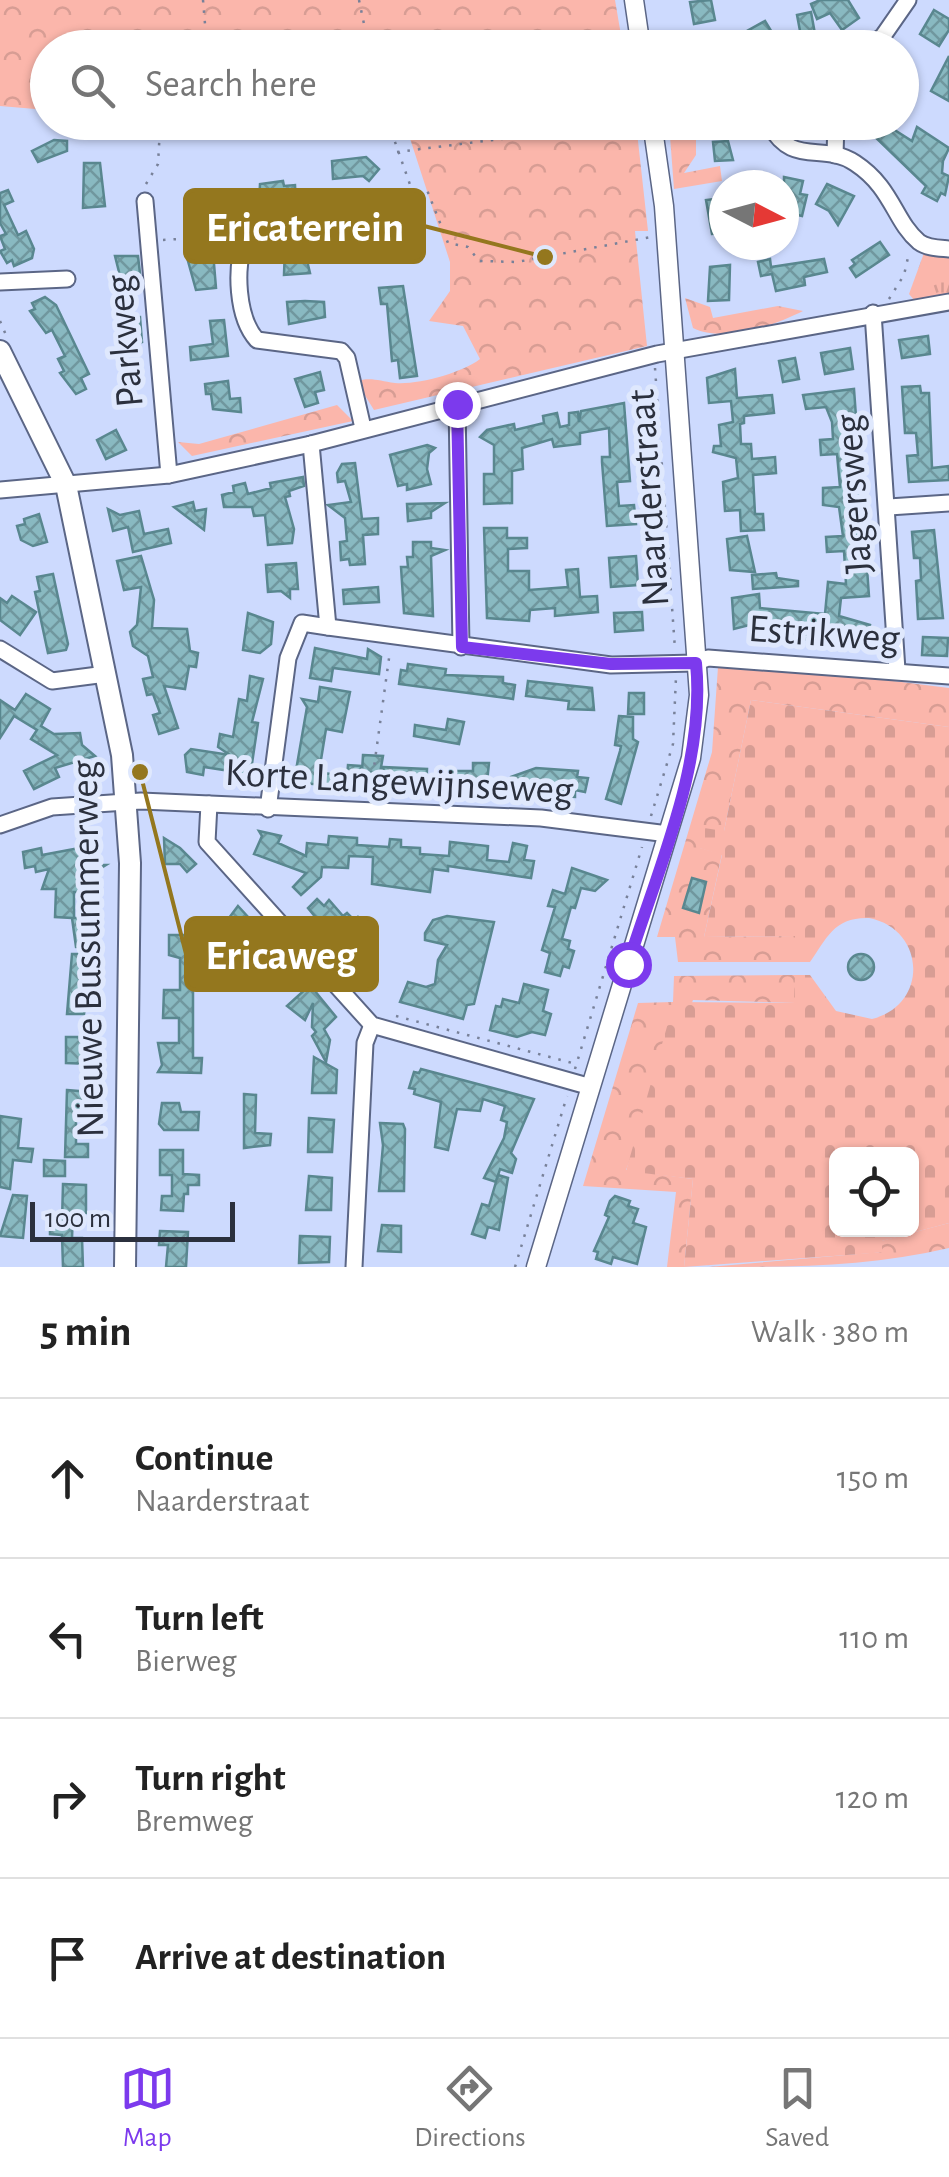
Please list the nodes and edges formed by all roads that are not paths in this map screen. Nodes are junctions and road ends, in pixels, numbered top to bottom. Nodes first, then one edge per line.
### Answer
1 (634, 0) edge
2 (908, 0) edge
3 (638, 30) edge
4 (886, 30) edge
5 (655, 140) edge
6 (779, 140) edge
7 (835, 140) edge
8 (835, 155) junction
9 (145, 200) road end
10 (344, 208) road end
11 (949, 249) edge
12 (67, 280) dead end
13 (0, 282) edge
14 (949, 302) edge
15 (873, 313) junction
16 (674, 350) junction
17 (0, 351) edge
18 (457, 404) junction
19 (364, 428) junction
20 (311, 444) junction
21 (169, 475) junction
22 (66, 484) junction
23 (0, 490) edge
24 (949, 504) edge
25 (889, 507) junction
26 (328, 627) junction
27 (462, 647) junction
28 (0, 650) edge
29 (696, 663) junction
30 (897, 670) junction
31 (106, 674) junction
32 (949, 676) edge
33 (126, 802) junction
34 (209, 804) junction
35 (268, 809) junction
36 (0, 825) edge
37 (668, 834) junction
38 (379, 1022) junction
39 (594, 1078) junction
40 (125, 1267) edge
41 (354, 1267) edge
42 (536, 1267) edge

1 - 3 street
2 - 4 street
5 - 16 street, Naarderstraat
6 - 8 street
7 - 8 street
8 - 11 street
9 - 21 street, Parkweg
10 - 19 street
12 - 13 street
14 - 15 street
15 - 16 street
15 - 25 street, Jagersweg
16 - 18 street
16 - 29 street, Naarderstraat
17 - 22 main road, Nieuwe Bussummerweg
18 - 19 street
18 - 27 street
19 - 20 street
20 - 21 street
20 - 26 street
21 - 22 street
22 - 23 street
22 - 31 main road, Nieuwe Bussummerweg
24 - 25 street
25 - 30 street, Jagersweg
26 - 27 street, Estrikweg
26 - 35 street
27 - 29 street, Estrikweg
28 - 31 street
29 - 30 street, Estrikweg
29 - 37 street, Naarderstraat
30 - 32 street, Estrikweg
31 - 33 main road, Nieuwe Bussummerweg
33 - 34 street, Korte Langewijnseweg
33 - 36 street, Korte Langewijnseweg
33 - 40 main road, Nieuwe Bussummerweg
34 - 35 street, Korte Langewijnseweg
34 - 38 street
35 - 37 street, Korte Langewijnseweg
37 - 39 street, Naarderstraat
38 - 39 street
38 - 41 street
39 - 42 street, Naarderstraat

